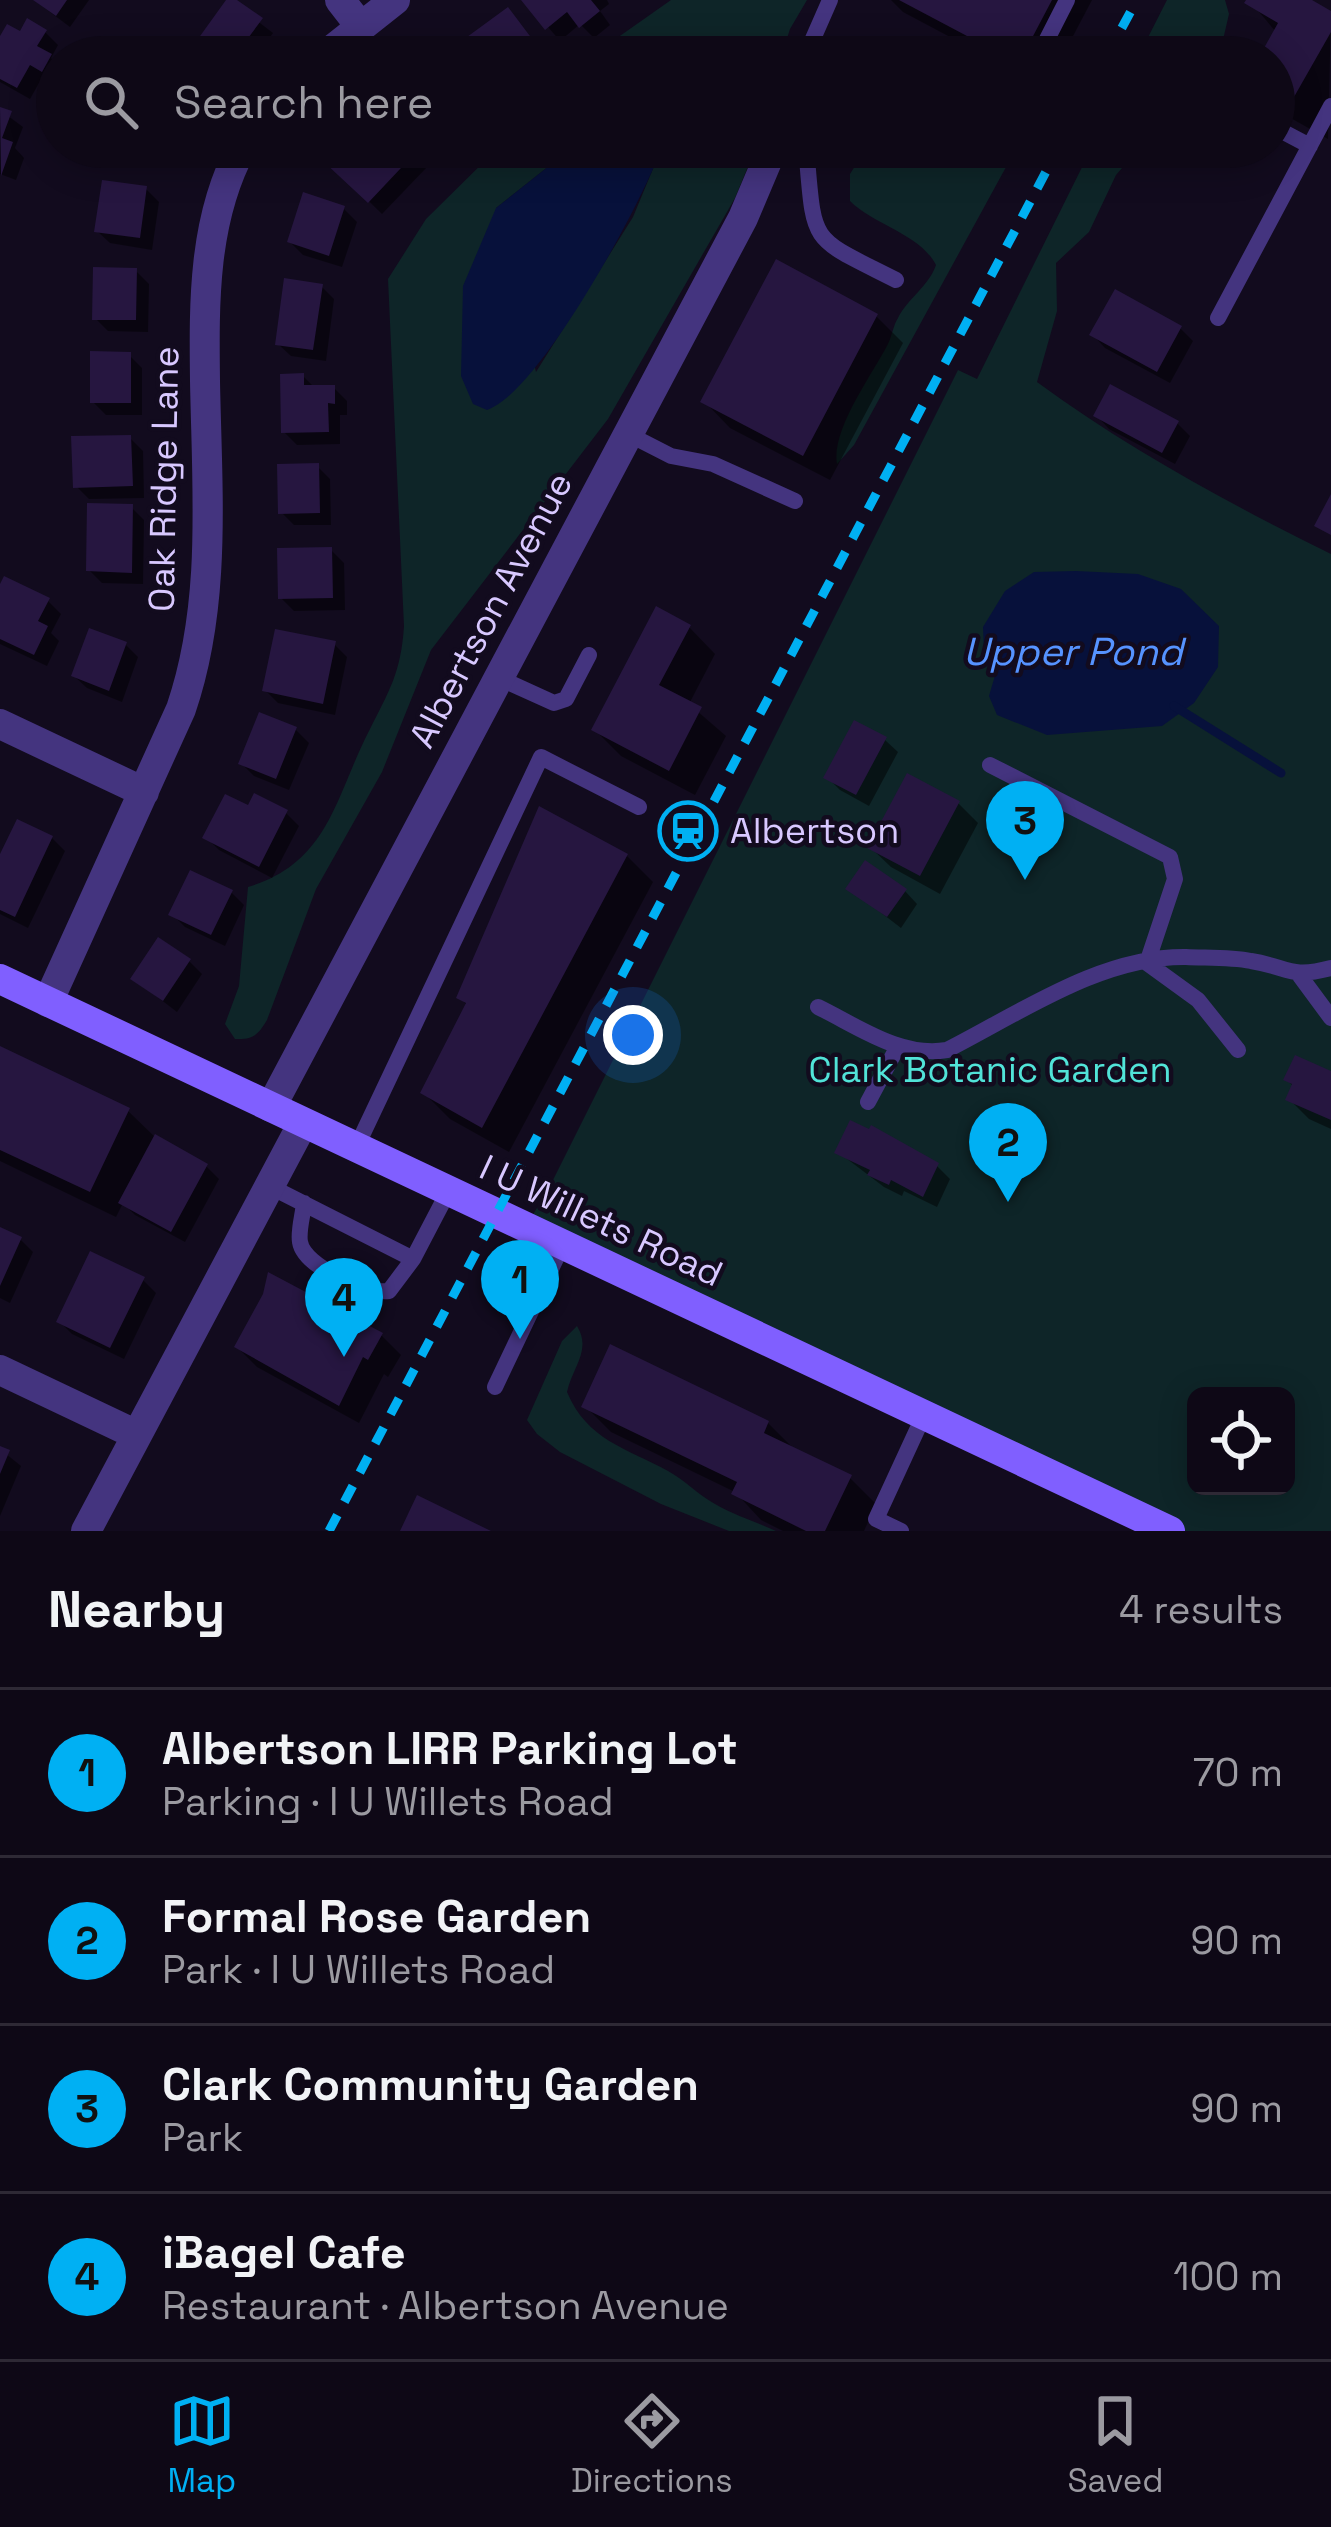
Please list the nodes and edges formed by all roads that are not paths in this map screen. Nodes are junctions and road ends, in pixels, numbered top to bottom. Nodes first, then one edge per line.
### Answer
1 (340, 0) edge
2 (394, 0) edge
3 (830, 0) edge
4 (1067, 0) edge
5 (361, 27) junction
6 (350, 36) edge
7 (813, 36) edge
8 (1049, 36) edge
9 (1331, 106) edge
10 (1295, 138) edge
11 (1310, 146) junction
12 (233, 168) edge
13 (764, 168) edge
14 (808, 168) edge
15 (896, 280) dead end
16 (1218, 318) dead end
17 (628, 434) junction
18 (795, 501) dead end
19 (589, 655) dead end
20 (499, 678) junction
21 (0, 724) edge
22 (990, 765) dead end
23 (144, 792) junction
24 (639, 807) dead end
25 (1147, 963) junction
26 (1331, 968) edge
27 (1300, 976) junction
28 (0, 980) edge
29 (48, 1002) junction
30 (818, 1006) dead end
31 (1331, 1018) edge
32 (898, 1046) junction
33 (1238, 1050) dead end
34 (868, 1102) dead end
35 (271, 1108) junction
36 (303, 1123) junction
37 (356, 1148) junction
38 (269, 1186) junction
39 (448, 1192) junction
40 (304, 1203) junction
41 (562, 1246) junction
42 (413, 1259) junction
43 (0, 1370) edge
44 (495, 1387) dead end
45 (923, 1417) junction
46 (137, 1435) junction
47 (1157, 1528) edge
48 (86, 1531) edge
49 (901, 1531) edge

1 - 5 street
2 - 5 street
3 - 7 lane
4 - 8 lane
5 - 6 street
9 - 11 lane
10 - 11 lane
11 - 16 lane
12 - 23 street, Oak Ridge Lane
13 - 17 street, Albertson Avenue
14 - 15 lane
17 - 18 lane
17 - 20 street, Albertson Avenue
19 - 20 lane
20 - 35 street, Albertson Avenue
21 - 23 street
22 - 25 lane
23 - 29 street, Oak Ridge Lane
24 - 37 lane
25 - 27 lane
25 - 32 lane
25 - 33 lane
26 - 27 lane
27 - 31 lane
28 - 29 main road, I U Willets Road
29 - 35 main road, I U Willets Road
30 - 32 lane
32 - 34 lane
35 - 36 main road, I U Willets Road
36 - 37 main road, I U Willets Road
36 - 38 street
37 - 39 main road, I U Willets Road
38 - 40 lane
38 - 46 street
39 - 41 main road, I U Willets Road
39 - 42 lane
40 - 42 lane
40 - 42 lane
41 - 44 lane
41 - 45 main road, I U Willets Road
43 - 46 street
45 - 47 main road, I U Willets Road
45 - 49 lane
46 - 48 street

